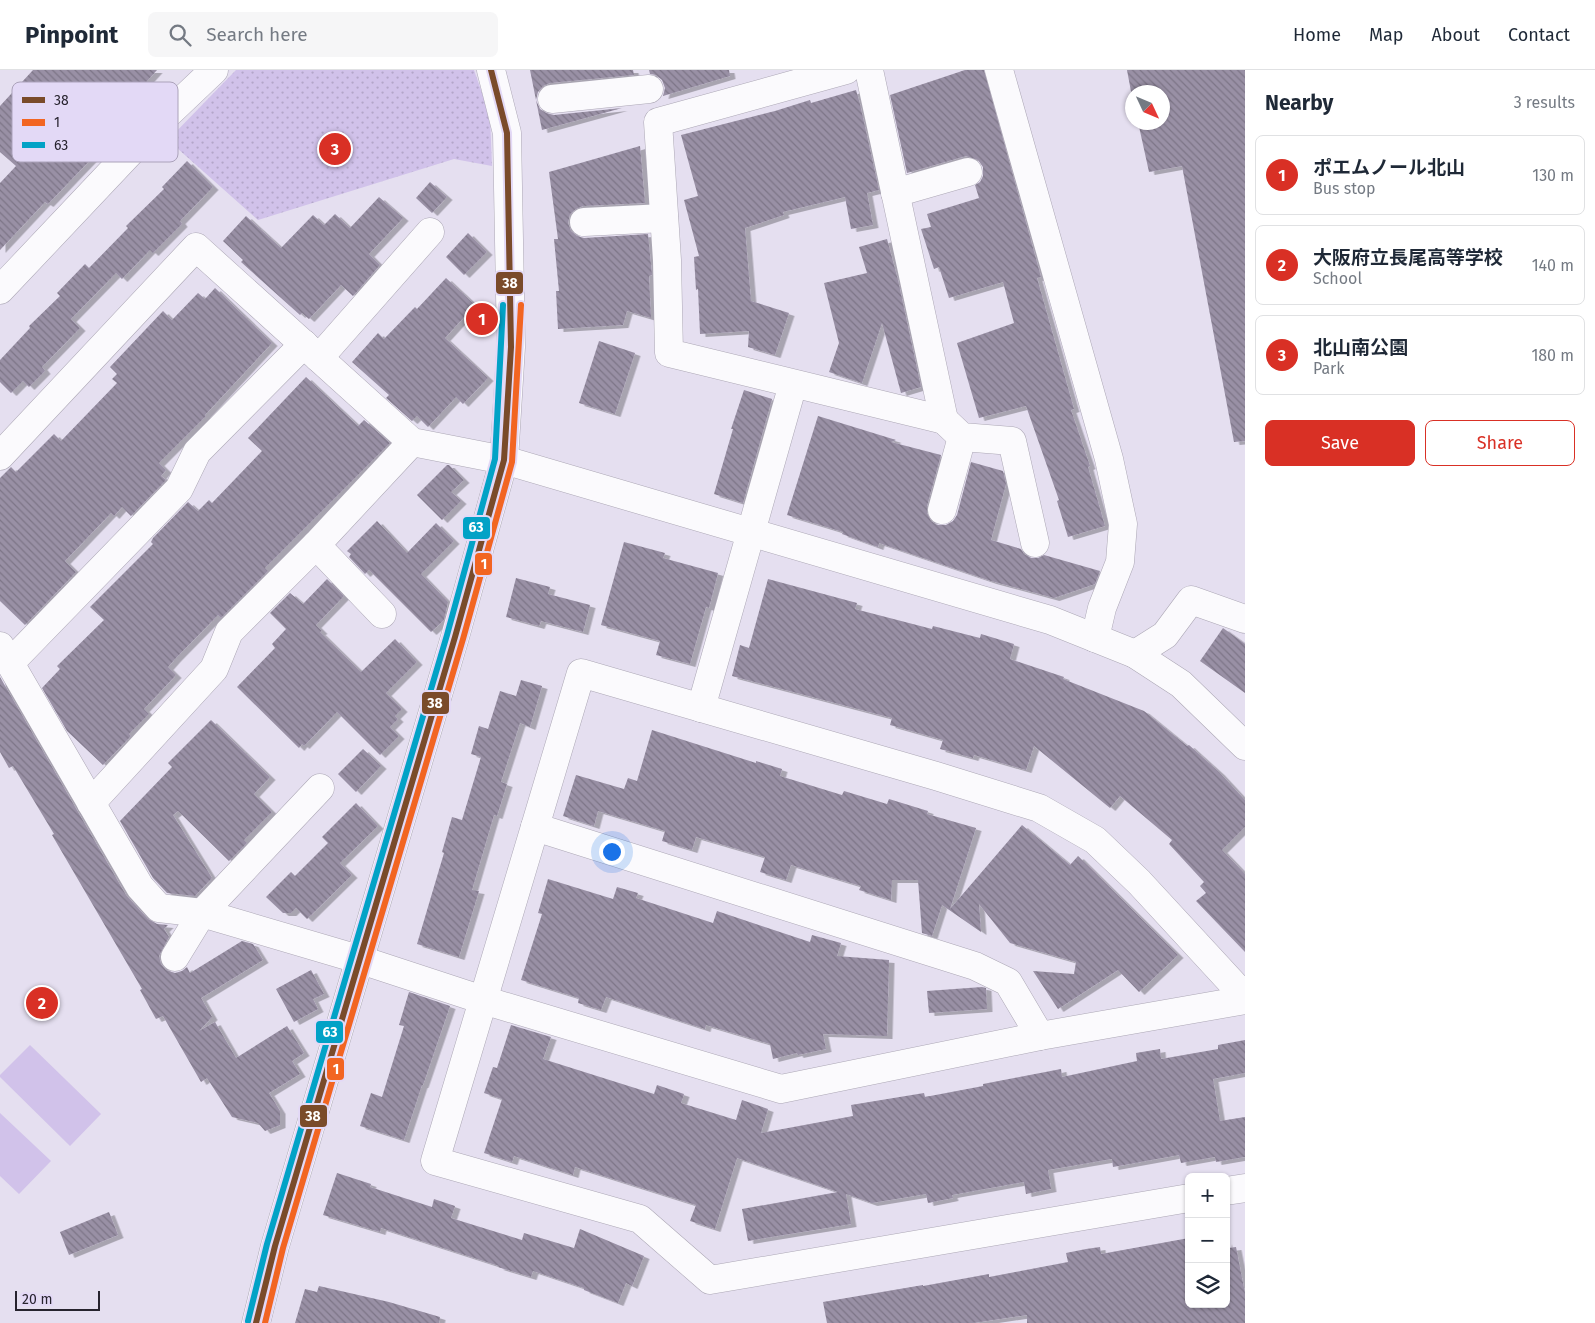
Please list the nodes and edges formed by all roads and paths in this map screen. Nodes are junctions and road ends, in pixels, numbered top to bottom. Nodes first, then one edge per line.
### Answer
1 (214, 70) edge
2 (491, 70) edge
3 (846, 70) edge
4 (869, 70) edge
5 (998, 70) edge
6 (779, 79) edge
7 (647, 80) edge
8 (552, 99) dead end
9 (178, 104) edge
10 (658, 122) junction
11 (121, 162) edge
12 (968, 172) dead end
13 (895, 193) junction
14 (664, 218) junction
15 (584, 222) dead end
16 (430, 232) dead end
17 (0, 290) edge
18 (311, 351) junction
19 (793, 384) junction
20 (953, 429) junction
21 (412, 442) junction
22 (0, 456) edge
23 (504, 460) junction
24 (942, 510) dead end
25 (752, 533) junction
26 (1035, 543) dead end
27 (316, 545) junction
28 (382, 614) dead end
29 (1245, 619) edge
30 (1095, 638) junction
31 (1135, 654) junction
32 (5, 655) edge
33 (701, 708) junction
34 (1245, 746) edge
35 (320, 788) dead end
36 (91, 803) junction
37 (535, 827) junction
38 (202, 913) junction
39 (175, 958) dead end
40 (358, 959) junction
41 (1245, 999) edge
42 (483, 1000) junction
43 (1040, 1036) junction
44 (1245, 1188) edge
45 (1230, 1190) edge
46 (1185, 1199) edge
47 (256, 1323) edge

1 - 9 street
2 - 23 street
3 - 6 street
4 - 13 street
5 - 30 street
6 - 10 street
7 - 8 street
7 - 10 street
10 - 14 street
11 - 17 street
12 - 13 street
13 - 20 street
14 - 15 street
14 - 19 street
16 - 18 street
18 - 21 street
18 - 22 street
18 - 32 street
19 - 20 street
19 - 25 street
20 - 24 street
20 - 26 street
21 - 23 street
21 - 27 street
23 - 25 street
23 - 40 street
25 - 30 street
25 - 33 street
27 - 28 street
27 - 36 street
29 - 31 street
30 - 31 street
31 - 34 street
32 - 36 street
33 - 37 street
33 - 41 street
35 - 38 street
36 - 38 street
37 - 42 street
37 - 43 street
38 - 39 street
38 - 40 street
40 - 42 street
40 - 47 street
41 - 43 street
42 - 43 street
42 - 46 street
44 - 45 street

